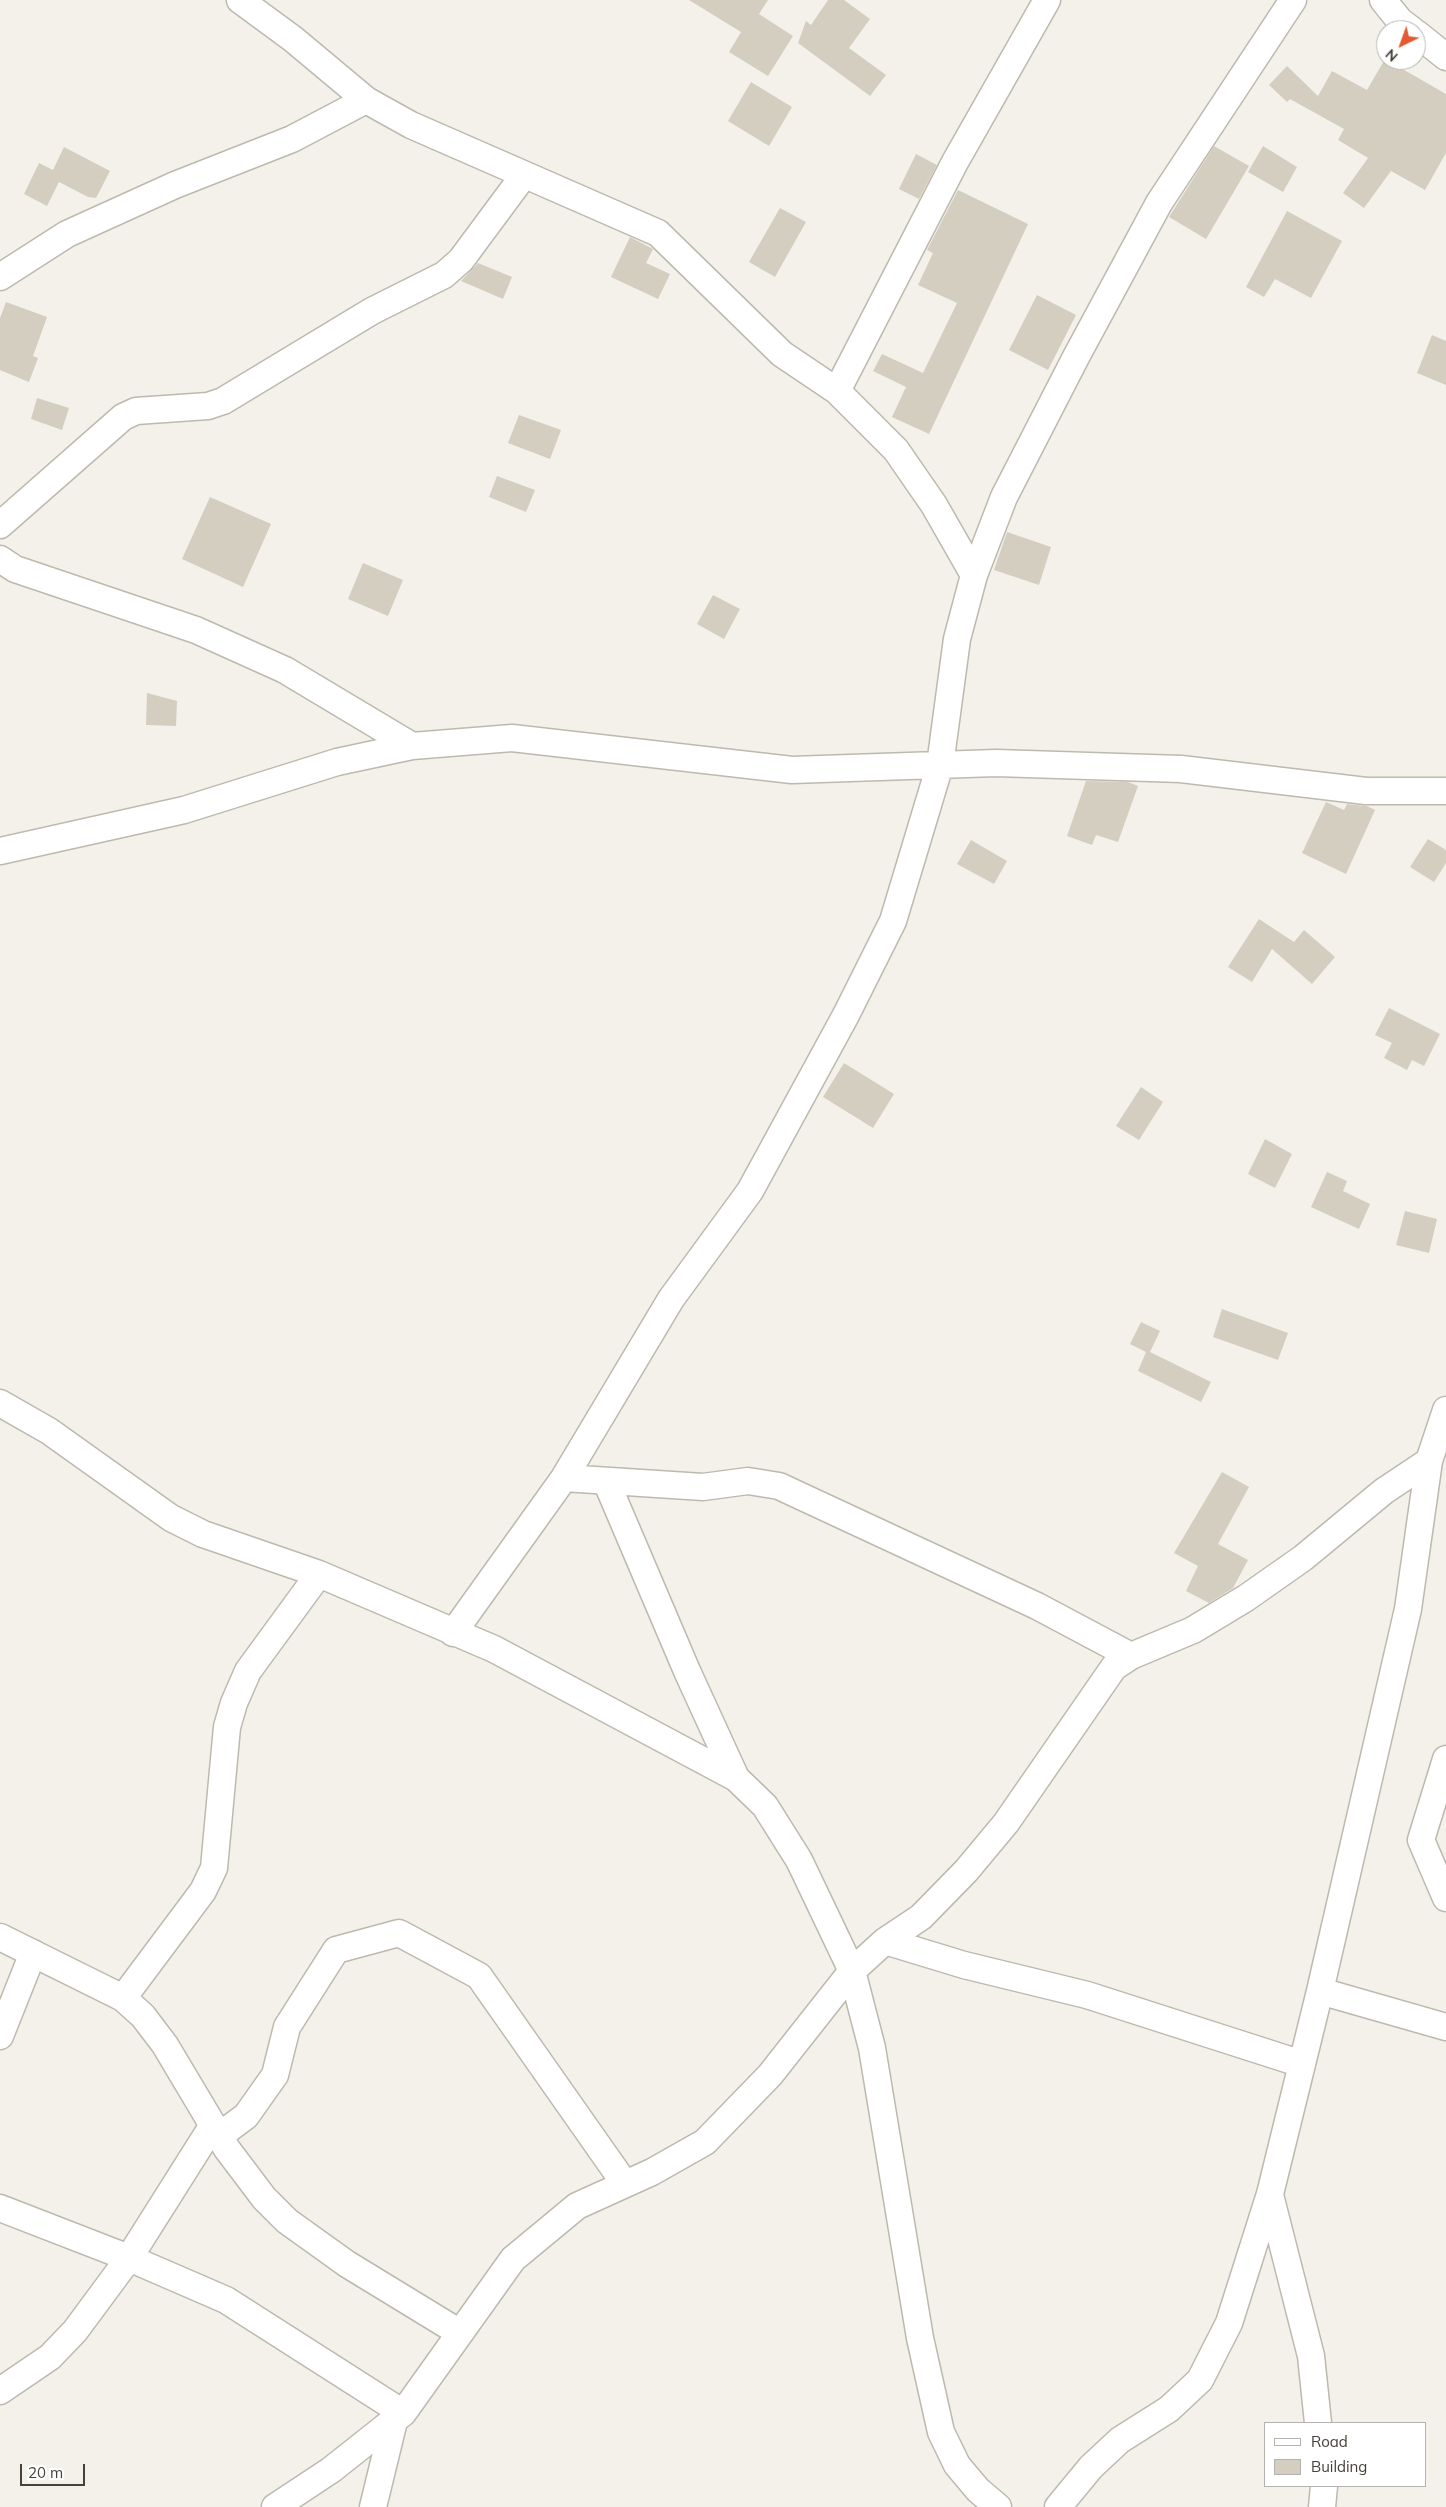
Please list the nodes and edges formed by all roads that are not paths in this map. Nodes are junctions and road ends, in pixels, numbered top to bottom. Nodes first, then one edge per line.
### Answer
1 (240, 0) edge
2 (1047, 0) edge
3 (1293, 0) edge
4 (1383, 0) edge
5 (1399, 20) edge
6 (1426, 41) edge
7 (1446, 57) edge
8 (366, 100) junction
9 (524, 175) junction
10 (0, 277) edge
11 (837, 391) junction
12 (0, 525) edge
13 (0, 559) edge
14 (974, 575) junction
15 (412, 746) junction
16 (940, 765) junction
17 (1446, 791) edge
18 (0, 851) edge
19 (0, 1403) edge
20 (1446, 1410) edge
21 (1429, 1461) junction
22 (564, 1478) junction
23 (606, 1481) junction
24 (319, 1574) junction
25 (453, 1633) junction
26 (1131, 1656) junction
27 (1446, 1760) edge
28 (736, 1778) junction
29 (1446, 1898) edge
30 (0, 1937) edge
31 (885, 1941) junction
32 (34, 1953) junction
33 (852, 1971) junction
34 (1320, 1991) junction
35 (123, 1998) junction
36 (1446, 2027) edge
37 (0, 2036) edge
38 (1302, 2064) junction
39 (216, 2131) junction
40 (625, 2184) junction
41 (1270, 2194) junction
42 (0, 2208) edge
43 (129, 2258) junction
44 (460, 2333) junction
45 (0, 2391) edge
46 (398, 2417) junction
47 (1318, 2422) edge
48 (1324, 2487) edge
49 (275, 2507) edge
50 (373, 2507) edge
51 (998, 2507) edge
52 (1058, 2507) edge
53 (1322, 2507) edge

1 - 8 street
2 - 11 street
3 - 14 street
4 - 5 street
6 - 7 street
8 - 9 street
8 - 10 street
9 - 11 street
9 - 12 street
11 - 14 street
13 - 15 street
14 - 16 street
15 - 16 street
15 - 18 street
16 - 17 street
16 - 22 street
19 - 24 street
20 - 21 street
21 - 26 street
21 - 34 street
22 - 23 street
22 - 25 street
23 - 26 street
23 - 28 street
24 - 25 street
24 - 35 street
25 - 28 street
26 - 31 street
27 - 29 street
28 - 33 street
30 - 32 street
31 - 33 street
31 - 38 street
32 - 35 street
32 - 37 street
33 - 40 street
33 - 51 street
34 - 36 street
34 - 38 street
35 - 39 street
38 - 41 street
39 - 40 street
39 - 43 street
39 - 44 street
40 - 44 street
41 - 47 street
41 - 52 street
42 - 43 street
43 - 45 street
43 - 46 street
44 - 46 street
46 - 49 street
46 - 50 street
48 - 53 street

